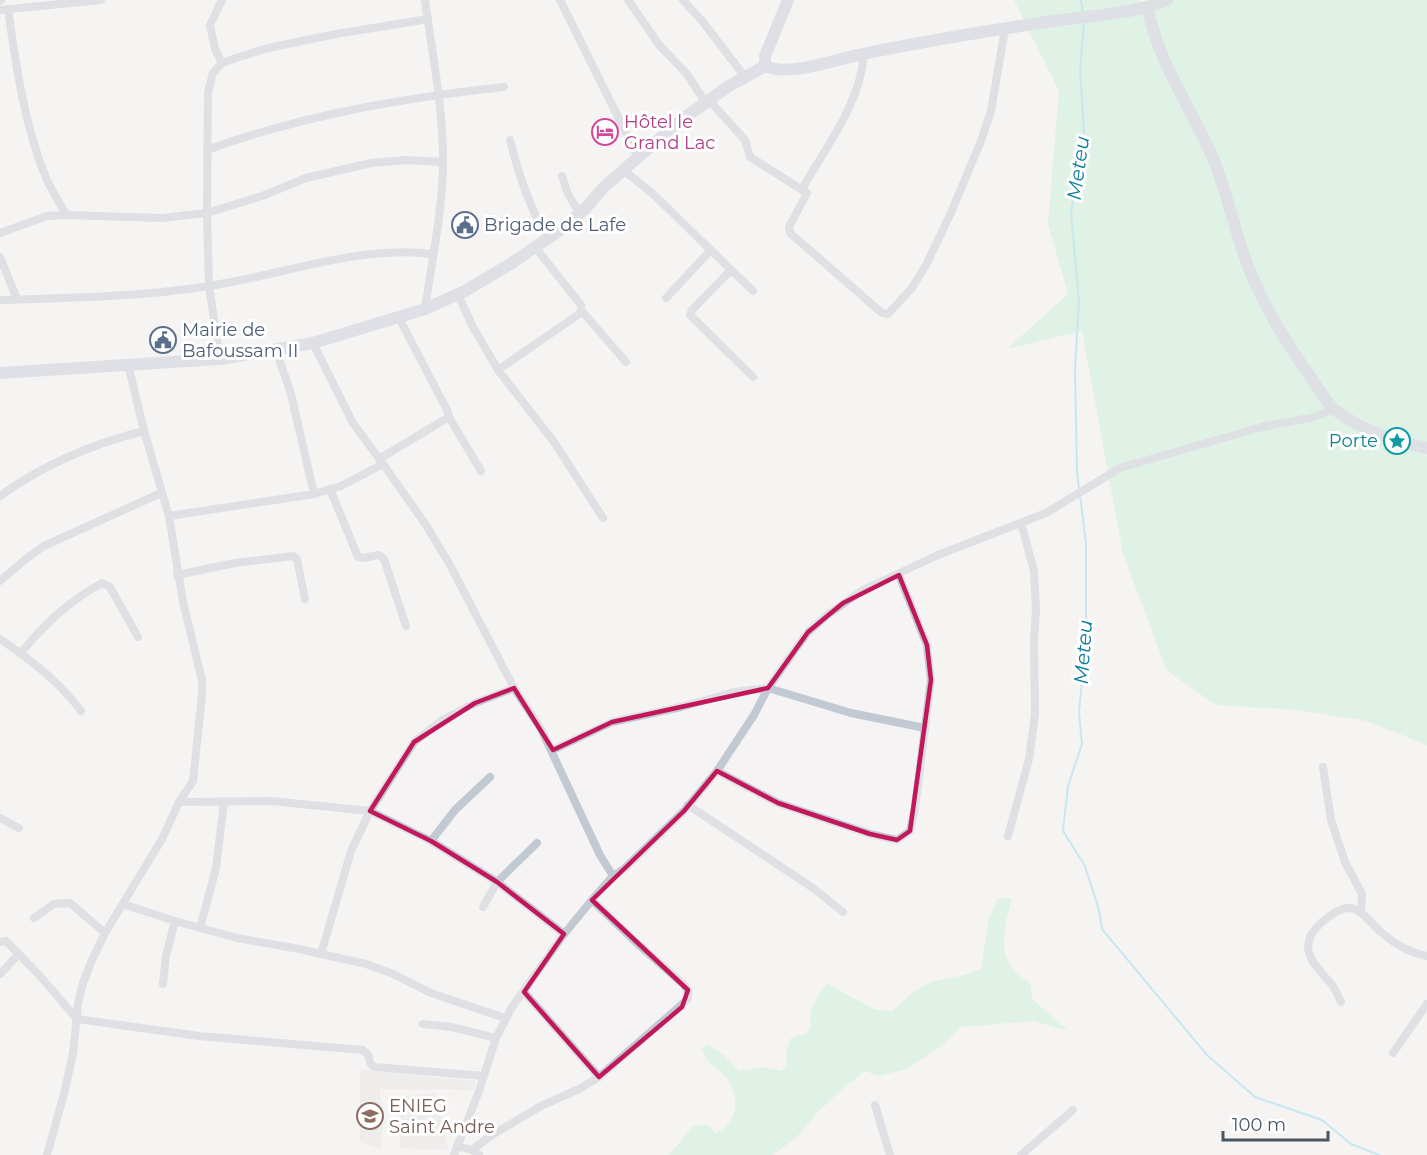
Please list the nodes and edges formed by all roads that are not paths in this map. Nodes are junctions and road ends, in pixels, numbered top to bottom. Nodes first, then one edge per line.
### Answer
1 (101, 0) edge
2 (222, 0) edge
3 (425, 0) edge
4 (560, 0) edge
5 (628, 0) edge
6 (683, 0) edge
7 (788, 0) edge
8 (1167, 0) edge
9 (1147, 8) junction
10 (4, 9) edge
11 (428, 19) junction
12 (1005, 29) junction
13 (864, 54) junction
14 (222, 63) junction
15 (765, 66) junction
16 (745, 77) junction
17 (504, 87) dead end
18 (438, 94) junction
19 (707, 101) junction
20 (510, 140) dead end
21 (207, 150) junction
22 (638, 157) junction
23 (443, 162) junction
24 (623, 170) junction
25 (562, 176) dead end
26 (802, 189) junction
27 (207, 213) junction
28 (580, 214) junction
29 (66, 215) junction
30 (0, 233) edge
31 (548, 238) junction
32 (535, 247) junction
33 (710, 251) junction
34 (433, 254) junction
35 (0, 257) edge
36 (731, 270) junction
37 (209, 286) junction
38 (753, 291) dead end
39 (458, 295) junction
40 (666, 298) dead end
41 (17, 299) junction
42 (0, 300) edge
43 (425, 309) junction
44 (581, 310) junction
45 (399, 318) junction
46 (313, 343) junction
47 (276, 350) junction
48 (220, 359) junction
49 (626, 362) dead end
50 (128, 364) junction
51 (498, 370) junction
52 (0, 373) edge
53 (753, 377) dead end
54 (1333, 409) junction
55 (449, 417) junction
56 (144, 431) junction
57 (1427, 448) edge
58 (381, 462) junction
59 (481, 471) dead end
60 (330, 489) junction
61 (161, 493) junction
62 (314, 494) junction
63 (0, 496) edge
64 (169, 516) junction
65 (603, 518) dead end
66 (1021, 523) junction
67 (177, 575) junction
68 (899, 575) junction
69 (0, 581) edge
70 (305, 599) dead end
71 (406, 626) dead end
72 (138, 637) dead end
73 (0, 639) edge
74 (21, 653) junction
75 (514, 688) junction
76 (768, 688) junction
77 (81, 711) dead end
78 (925, 728) junction
79 (553, 750) junction
80 (1323, 767) dead end
81 (717, 771) junction
82 (490, 777) dead end
83 (179, 802) junction
84 (224, 802) junction
85 (688, 806) junction
86 (370, 811) junction
87 (0, 818) edge
88 (19, 828) dead end
89 (1008, 836) dead end
90 (431, 841) junction
91 (537, 843) dead end
92 (613, 876) junction
93 (497, 882) junction
94 (592, 900) junction
95 (123, 904) junction
96 (483, 907) dead end
97 (843, 912) dead end
98 (1361, 912) junction
99 (34, 918) dead end
100 (175, 921) junction
101 (200, 928) junction
102 (105, 933) junction
103 (564, 934) junction
104 (0, 942) edge
105 (19, 954) junction
106 (321, 954) junction
107 (1427, 956) edge
108 (0, 974) edge
109 (162, 984) dead end
110 (524, 992) junction
111 (1341, 1002) dead end
112 (1427, 1004) edge
113 (505, 1017) junction
114 (77, 1019) junction
115 (423, 1024) dead end
116 (496, 1038) junction
117 (1393, 1053) dead end
118 (484, 1076) junction
119 (599, 1077) junction
120 (875, 1105) dead end
121 (1073, 1110) dead end
122 (457, 1146) junction
123 (475, 1152) edge
124 (47, 1155) edge
125 (454, 1155) edge
126 (890, 1155) edge
127 (1021, 1155) edge

1 - 10 street
2 - 14 street
3 - 11 street
4 - 22 street
5 - 19 street
6 - 16 street
7 - 15 street
8 - 9 street
9 - 12 street
9 - 54 street
10 - 29 street
11 - 14 street
11 - 18 street
12 - 13 street
12 - 26 street
13 - 15 street
13 - 26 street
14 - 21 street
15 - 16 street
16 - 19 street
17 - 18 street
18 - 21 street
18 - 23 street
19 - 22 street
19 - 26 street
20 - 31 street
21 - 27 street
22 - 24 street
23 - 27 street
23 - 34 street
24 - 28 street
24 - 33 street
25 - 28 street
27 - 29 street
27 - 37 street
28 - 31 street
29 - 30 street
31 - 32 street
32 - 39 street
32 - 44 street
33 - 36 street
33 - 40 street
34 - 37 street
34 - 43 street
35 - 41 street
36 - 38 street
36 - 53 street
37 - 41 street
37 - 48 street
39 - 43 street
39 - 51 street
41 - 42 street
43 - 45 street
44 - 49 street
44 - 51 street
45 - 46 street
45 - 55 street
46 - 47 street
46 - 58 street
47 - 48 street
47 - 62 street
48 - 50 street
50 - 52 street
50 - 56 street
51 - 65 street
54 - 57 street
54 - 66 street
55 - 58 street
55 - 59 street
56 - 61 street
56 - 63 street
58 - 60 street
58 - 75 street
60 - 62 street
60 - 71 street
61 - 64 street
61 - 69 street
62 - 64 street
64 - 67 street
66 - 68 street
66 - 89 street
67 - 70 street
67 - 83 street
68 - 76 street
68 - 78 street
72 - 74 street
73 - 74 street
74 - 77 street
75 - 79 street
75 - 86 street
76 - 78 street
76 - 79 street
76 - 81 street
78 - 81 street
79 - 92 street
80 - 98 street
81 - 85 street
82 - 90 street
83 - 84 street
83 - 95 street
84 - 86 street
84 - 101 street
85 - 92 street
85 - 97 street
86 - 90 street
86 - 106 street
87 - 88 street
90 - 93 street
91 - 93 street
92 - 94 street
93 - 96 street
93 - 103 street
94 - 103 street
94 - 119 street
95 - 100 street
95 - 102 street
98 - 107 street
98 - 111 street
99 - 102 street
100 - 101 street
100 - 109 street
101 - 106 street
102 - 114 street
103 - 110 street
104 - 105 street
105 - 108 street
105 - 114 street
106 - 113 street
110 - 113 street
110 - 119 street
112 - 117 street
113 - 116 street
114 - 118 street
114 - 124 street
115 - 116 street
116 - 118 street
118 - 122 street
119 - 123 street
120 - 126 street
121 - 127 street
122 - 123 street
122 - 125 street

